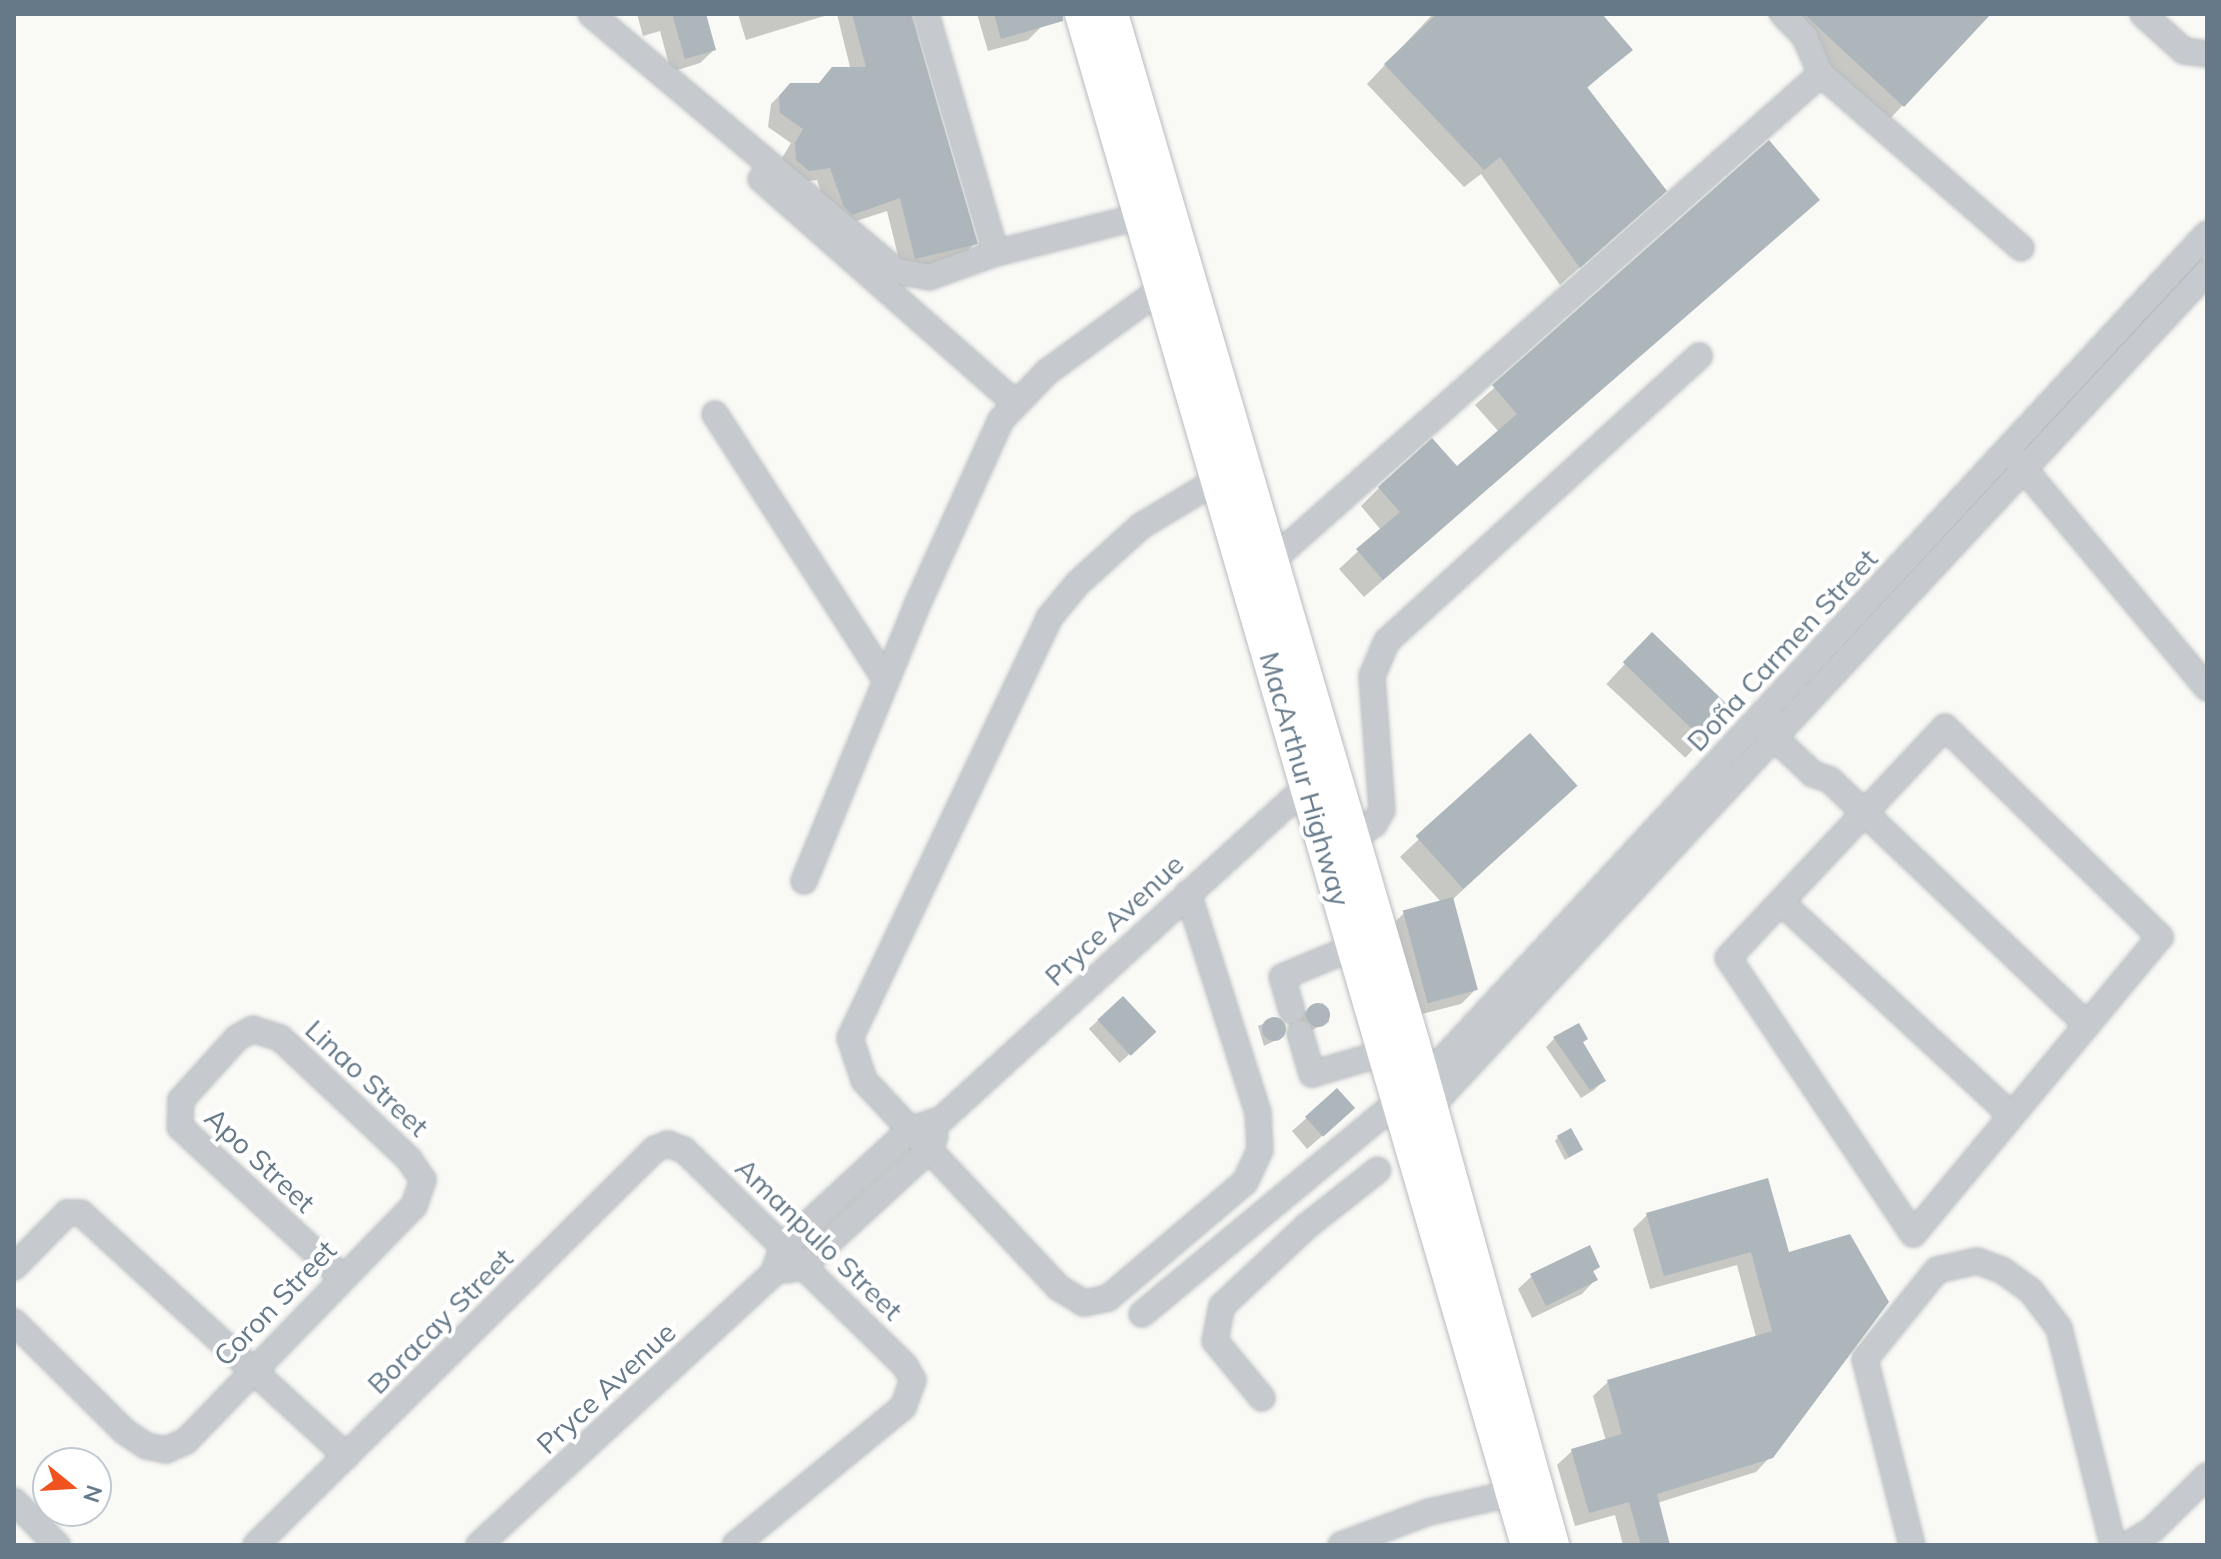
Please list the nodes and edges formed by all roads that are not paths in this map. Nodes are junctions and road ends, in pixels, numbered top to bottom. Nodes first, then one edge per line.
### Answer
1 (574, 14) edge
2 (591, 14) edge
3 (926, 14) edge
4 (1082, 14) edge
5 (1111, 14) edge
6 (1783, 14) edge
7 (2143, 14) edge
8 (2207, 54) edge
9 (1821, 74) junction
10 (1142, 216) junction
11 (2207, 234) edge
12 (2021, 248) dead end
13 (996, 253) junction
14 (2207, 272) edge
15 (1164, 287) junction
16 (1699, 356) dead end
17 (1014, 402) junction
18 (715, 414) dead end
19 (2008, 450) junction
20 (2024, 469) junction
21 (1232, 472) junction
22 (1255, 545) junction
23 (886, 680) junction
24 (2207, 688) edge
25 (1771, 724) junction
26 (1317, 776) junction
27 (1864, 813) junction
28 (1352, 839) junction
29 (804, 881) dead end
30 (1188, 893) junction
31 (1781, 902) junction
32 (1354, 947) junction
33 (2087, 1025) junction
34 (1384, 1053) junction
35 (1415, 1106) junction
36 (2011, 1115) junction
37 (177, 1117) joint
38 (942, 1119) junction
39 (910, 1130) junction
40 (668, 1144) joint
41 (929, 1150) junction
42 (1378, 1170) dead end
43 (423, 1180) joint
44 (783, 1247) junction
45 (803, 1266) junction
46 (14, 1267) edge
47 (773, 1274) junction
48 (341, 1276) junction
49 (1142, 1314) dead end
50 (14, 1322) edge
51 (253, 1370) junction
52 (1262, 1398) dead end
53 (346, 1456) junction
54 (2207, 1476) edge
55 (1525, 1490) junction
56 (14, 1501) edge
57 (57, 1545) edge
58 (256, 1545) edge
59 (479, 1545) edge
60 (735, 1545) edge
61 (1341, 1545) edge
62 (1528, 1545) edge
63 (1552, 1545) edge
64 (1912, 1545) edge
65 (2113, 1545) edge
66 (2128, 1545) edge

1 - 17 street
2 - 13 street
3 - 13 street
4 - 10 highway, MacArthur Highway
5 - 21 highway, MacArthur Highway
6 - 9 street
7 - 8 street
9 - 12 street
9 - 22 street
10 - 13 street
10 - 15 highway, MacArthur Highway
11 - 19 street, Doña Carmen Street
14 - 20 street, Doña Carmen Street
15 - 17 street
15 - 21 highway, MacArthur Highway
16 - 28 street
17 - 23 street
18 - 23 street
19 - 20 street
19 - 25 street, Doña Carmen Street
20 - 24 street
20 - 25 street, Doña Carmen Street
21 - 22 highway, MacArthur Highway
21 - 39 street
22 - 26 highway, MacArthur Highway
23 - 29 street
25 - 27 street
25 - 35 street, Doña Carmen Street
26 - 28 highway, MacArthur Highway
26 - 30 street, Pryce Avenue
26 - 32 highway, MacArthur Highway
27 - 31 street
27 - 33 street
27 - 33 street
28 - 35 highway, MacArthur Highway
30 - 38 street, Pryce Avenue
30 - 41 street
31 - 36 street
31 - 36 street
32 - 34 highway, MacArthur Highway
32 - 34 street
33 - 36 street
34 - 35 highway, MacArthur Highway
35 - 49 street, Doña Carmen Street
35 - 55 highway, MacArthur Highway
37 - 43 street, Linao Street
37 - 48 street, Apo Street
38 - 39 street, Pryce Avenue
38 - 41 street, Pryce Avenue
39 - 41 street
39 - 44 street, Pryce Avenue
40 - 44 street, Amanpulo Street
40 - 53 street, Boracay Street
41 - 45 street, Pryce Avenue
42 - 52 street
43 - 48 street, Coron Street
44 - 45 street, Amanpulo Street
44 - 47 street, Pryce Avenue
45 - 47 street, Pryce Avenue
45 - 60 street, Amanpulo Street
46 - 51 street
47 - 59 street, Pryce Avenue
48 - 51 street, Coron Street
50 - 51 street, Coron Street
51 - 53 street
53 - 58 street, Boracay Street
54 - 66 street
55 - 61 street
55 - 62 highway, MacArthur Highway
55 - 63 highway, MacArthur Highway
56 - 57 street
64 - 65 street

